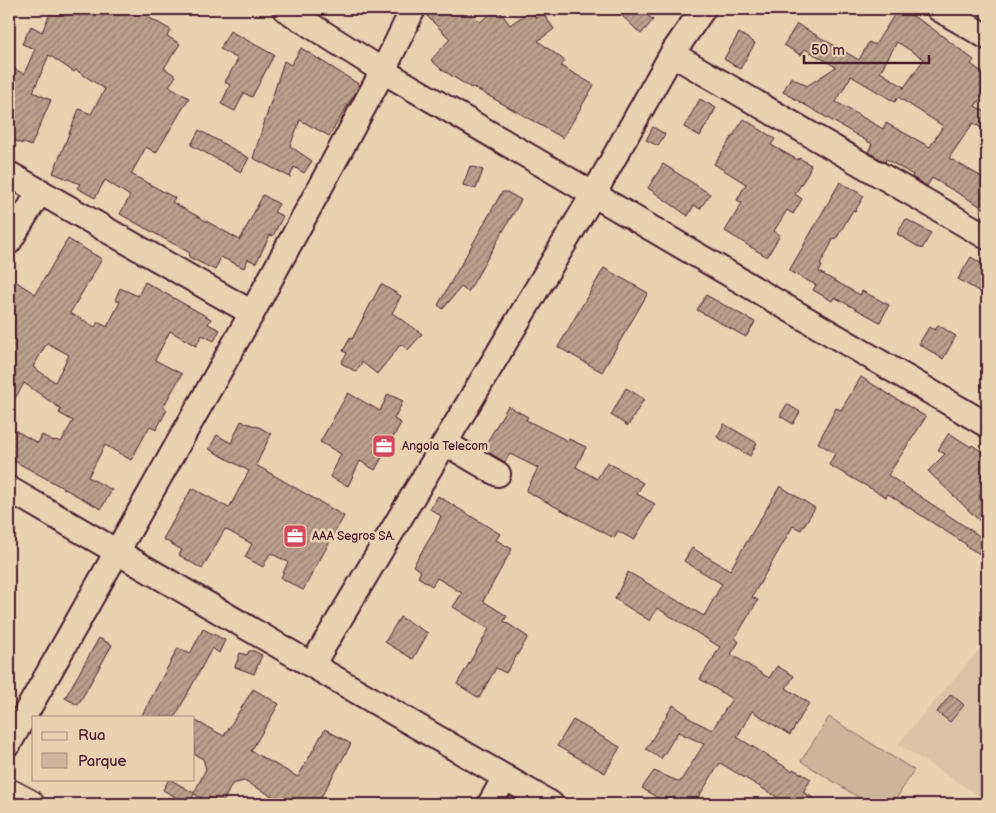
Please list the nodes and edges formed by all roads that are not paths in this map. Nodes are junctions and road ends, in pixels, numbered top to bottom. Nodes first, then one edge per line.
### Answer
1 (285, 9) edge
2 (413, 9) edge
3 (703, 9) edge
4 (938, 9) edge
5 (987, 37) edge
6 (672, 54) junction
7 (383, 71) junction
8 (9, 174) edge
9 (40, 191) junction
10 (593, 195) junction
11 (987, 238) edge
12 (9, 242) edge
13 (252, 313) junction
14 (987, 425) edge
15 (445, 442) junction
16 (498, 474) dead end
17 (9, 488) edge
18 (117, 552) junction
19 (312, 665) junction
20 (9, 743) edge
21 (505, 777) junction
22 (9, 793) edge
23 (30, 804) edge
24 (490, 804) edge
25 (551, 804) edge

1 - 7 street
2 - 7 street
3 - 6 street
4 - 5 street
6 - 10 street
6 - 11 street
7 - 10 street
7 - 13 street
8 - 9 street
9 - 12 street
9 - 13 street
10 - 14 street
10 - 15 street
13 - 18 street
15 - 16 street
15 - 19 street
17 - 18 street
18 - 19 street
18 - 20 street
19 - 21 street
21 - 24 street
21 - 25 street
22 - 23 main road

